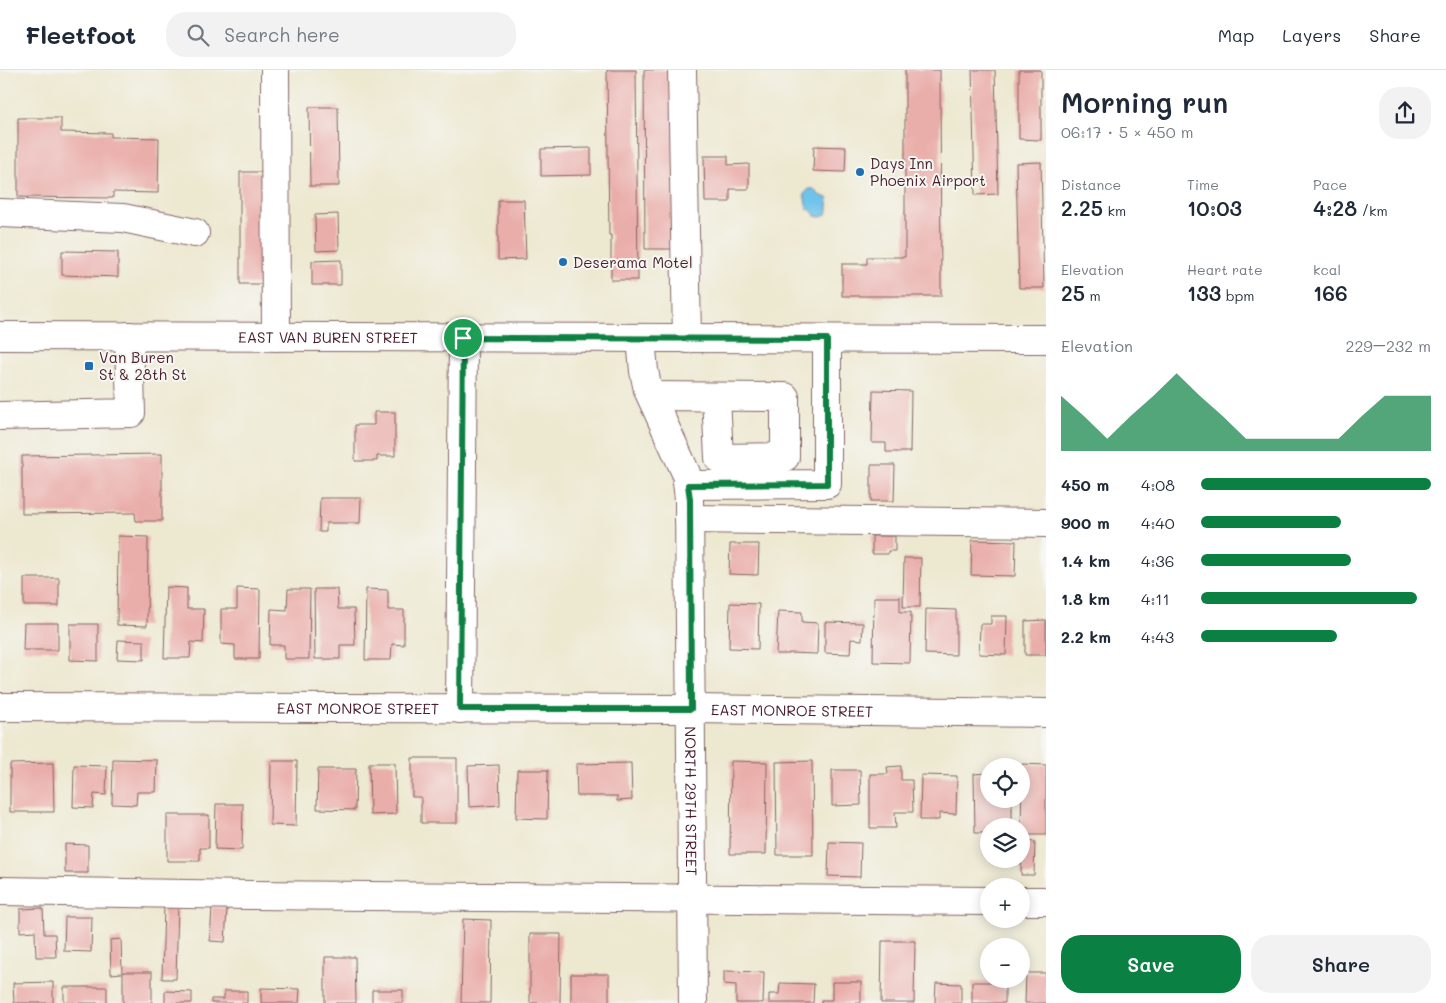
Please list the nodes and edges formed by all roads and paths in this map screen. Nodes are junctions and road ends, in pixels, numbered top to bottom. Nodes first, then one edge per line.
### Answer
1 (275, 70) edge
2 (682, 70) edge
3 (0, 213) edge
4 (195, 233) dead end
5 (0, 336) edge
6 (130, 336) junction
7 (276, 337) junction
8 (463, 338) junction
9 (641, 339) junction
10 (687, 339) junction
11 (827, 339) junction
12 (1046, 339) edge
13 (651, 396) junction
14 (716, 397) dead end
15 (0, 416) edge
16 (688, 485) junction
17 (689, 519) junction
18 (1046, 523) edge
19 (0, 707) edge
20 (460, 709) junction
21 (691, 709) junction
22 (1046, 713) edge
23 (0, 891) edge
24 (692, 898) junction
25 (980, 900) edge
26 (1030, 901) edge
27 (1046, 901) edge
28 (693, 1003) edge

1 - 7 street
2 - 10 street
3 - 4 street
5 - 6 street, EAST VAN BUREN STREET
6 - 7 street, EAST VAN BUREN STREET
6 - 15 street
7 - 8 street, EAST VAN BUREN STREET
8 - 9 street, EAST VAN BUREN STREET
8 - 20 street
9 - 10 street, EAST VAN BUREN STREET
9 - 13 street, NORTH 29TH STREET
10 - 11 street, EAST VAN BUREN STREET
11 - 12 street, EAST VAN BUREN STREET
11 - 16 street
13 - 14 street
13 - 16 street, NORTH 29TH STREET
16 - 17 street, NORTH 29TH STREET
17 - 18 street
17 - 21 street, NORTH 29TH STREET
19 - 20 street, EAST MONROE STREET
20 - 21 street, EAST MONROE STREET
21 - 22 street, EAST MONROE STREET
21 - 24 street, NORTH 29TH STREET
23 - 24 street
24 - 25 street
24 - 28 street, NORTH 29TH STREET
26 - 27 street

